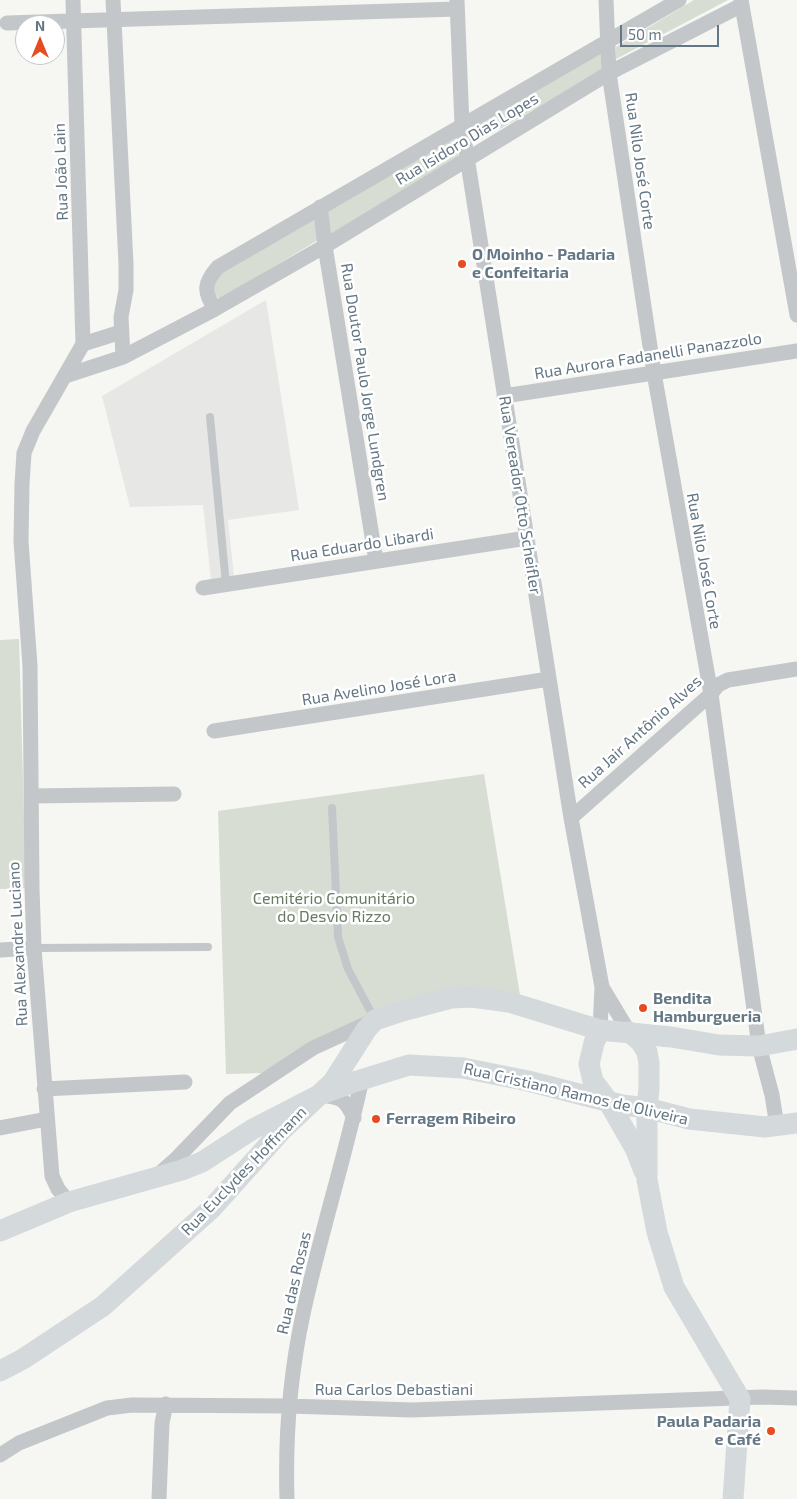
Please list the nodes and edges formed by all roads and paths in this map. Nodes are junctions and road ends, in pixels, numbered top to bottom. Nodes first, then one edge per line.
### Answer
1 (73, 0) edge
2 (113, 0) edge
3 (606, 0) edge
4 (678, 0) edge
5 (741, 3) edge
6 (457, 4) edge
7 (113, 20) junction
8 (74, 22) junction
9 (8, 23) dead end
10 (607, 40) junction
11 (609, 73) junction
12 (462, 125) junction
13 (467, 159) junction
14 (320, 207) junction
15 (324, 246) junction
16 (215, 309) junction
17 (797, 315) edge
18 (121, 332) junction
19 (83, 344) junction
20 (797, 351) edge
21 (123, 357) junction
22 (654, 373) junction
23 (65, 376) junction
24 (504, 396) junction
25 (210, 418) dead end
26 (527, 538) junction
27 (376, 561) junction
28 (226, 584) junction
29 (203, 588) dead end
30 (797, 669) edge
31 (549, 679) junction
32 (711, 694) junction
33 (214, 731) dead end
34 (174, 794) dead end
35 (31, 796) junction
36 (332, 808) dead end
37 (570, 818) junction
38 (208, 947) dead end
39 (34, 948) junction
40 (0, 950) edge
41 (602, 987) junction
42 (370, 1025) junction
43 (600, 1030) junction
44 (630, 1032) junction
45 (797, 1038) edge
46 (758, 1046) junction
47 (358, 1080) junction
48 (185, 1082) dead end
49 (44, 1089) junction
50 (319, 1095) junction
51 (608, 1101) junction
52 (647, 1108) junction
53 (354, 1118) junction
54 (46, 1119) junction
55 (787, 1125) edge
56 (0, 1128) edge
57 (154, 1178) junction
58 (647, 1180) junction
59 (68, 1202) junction
60 (0, 1231) edge
61 (0, 1371) edge
62 (797, 1398) edge
63 (740, 1399) junction
64 (166, 1404) junction
65 (289, 1406) junction
66 (0, 1455) edge
67 (159, 1499) edge
68 (287, 1499) edge
69 (733, 1499) edge

1 - 8 street, Rua João Lain
2 - 7 street
3 - 10 street, Rua Nilo José Corte
4 - 10 street, Rua Isidoro Dias Lopes
5 - 11 street, Rua Isidoro Dias Lopes
5 - 17 street
6 - 7 street
6 - 12 street, Rua Vereador Otto Scheifler
7 - 8 street
7 - 18 street
8 - 9 street
8 - 19 street, Rua João Lain
10 - 11 street, Rua Nilo José Corte
10 - 12 street, Rua Isidoro Dias Lopes
11 - 13 street, Rua Isidoro Dias Lopes
11 - 22 street, Rua Nilo José Corte
12 - 13 street, Rua Vereador Otto Scheifler
12 - 14 street, Rua Isidoro Dias Lopes
13 - 15 street, Rua Isidoro Dias Lopes
13 - 24 street, Rua Vereador Otto Scheifler
14 - 15 street, Rua Doutor Paulo Jorge Lundgren
14 - 16 street, Rua Isidoro Dias Lopes
15 - 16 street, Rua Isidoro Dias Lopes
15 - 27 street, Rua Doutor Paulo Jorge Lundgren
16 - 21 street, Rua Isidoro Dias Lopes
18 - 19 street
18 - 21 street
19 - 23 street, Rua Alexandre Luciano
20 - 22 street, Rua Aurora Fadanelli Panazzolo
21 - 23 street, Rua Isidoro Dias Lopes
22 - 24 street, Rua Aurora Fadanelli Panazzolo
22 - 32 street, Rua Nilo José Corte
23 - 35 street, Rua Alexandre Luciano
24 - 26 street, Rua Vereador Otto Scheifler
25 - 28 lane
26 - 27 street, Rua Eduardo Libardi
26 - 31 street, Rua Vereador Otto Scheifler
27 - 28 street, Rua Eduardo Libardi
28 - 29 street, Rua Eduardo Libardi
30 - 32 street, Rua Jair Antônio Alves
31 - 33 street, Rua Avelino José Lora
31 - 37 street, Rua Vereador Otto Scheifler
32 - 37 street, Rua Jair Antônio Alves
32 - 46 street, Rua Nilo José Corte
34 - 35 street
35 - 39 street, Rua Alexandre Luciano
36 - 42 lane
37 - 41 street, Rua Vereador Otto Scheifler
38 - 39 lane
39 - 40 street
39 - 49 street, Rua Alexandre Luciano
41 - 43 street, Rua Vereador Otto Scheifler
41 - 44 street, Rua Vereador Otto Scheifler
42 - 43 street
42 - 47 street
42 - 50 street, Rua Euclydes Hoffmann
42 - 57 street
43 - 44 street
43 - 51 street, Rua Vereador Otto Scheifler
44 - 46 street
44 - 52 street, Rua Vereador Otto Scheifler
45 - 46 street
46 - 55 street, Rua Nilo José Corte
47 - 50 street, Rua Cristiano Ramos de Oliveira
47 - 51 street, Rua Cristiano Ramos de Oliveira
47 - 53 street, Rua das Rosas
48 - 49 street
49 - 54 street, Rua Alexandre Luciano
50 - 53 street
50 - 57 street, Rua Cristiano Ramos de Oliveira
50 - 61 street, Rua Euclydes Hoffmann
51 - 52 street, Rua Cristiano Ramos de Oliveira
51 - 58 street, Rua Vereador Otto Scheifler
52 - 55 street, Rua Cristiano Ramos de Oliveira
52 - 58 street, Rua Vereador Otto Scheifler
53 - 65 street, Rua das Rosas
54 - 56 street
54 - 59 street, Rua Alexandre Luciano
57 - 59 street, Rua Cristiano Ramos de Oliveira
58 - 63 street
59 - 60 street, Rua Cristiano Ramos de Oliveira
62 - 63 street, Rua Carlos Debastiani
63 - 65 street, Rua Carlos Debastiani
63 - 69 street
64 - 65 street, Rua Carlos Debastiani
64 - 66 street, Rua Carlos Debastiani
64 - 67 street
65 - 68 street, Rua das Rosas

